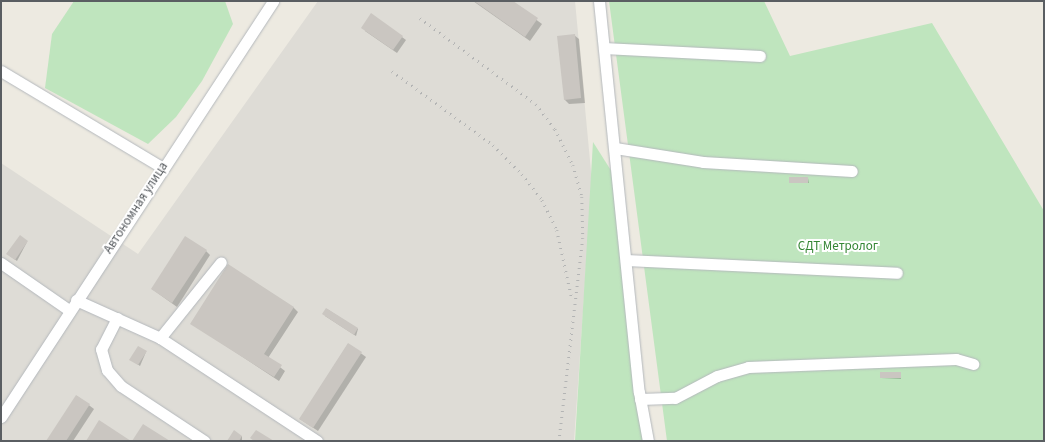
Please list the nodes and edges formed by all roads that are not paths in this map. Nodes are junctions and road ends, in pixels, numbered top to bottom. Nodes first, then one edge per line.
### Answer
1 (273, 1) edge
2 (598, 1) edge
3 (604, 48) junction
4 (760, 56) dead end
5 (1, 71) edge
6 (615, 148) junction
7 (163, 168) junction
8 (852, 171) dead end
9 (626, 260) junction
10 (221, 262) dead end
11 (1, 263) edge
12 (897, 273) dead end
13 (76, 300) junction
14 (69, 310) junction
15 (117, 318) junction
16 (160, 338) junction
17 (973, 364) dead end
18 (640, 399) junction
19 (1, 417) edge
20 (204, 441) edge
21 (317, 441) edge
22 (648, 441) edge

1 - 7 street, Автономная улица
2 - 3 street
3 - 4 street
3 - 6 street
5 - 7 street
6 - 8 street
6 - 9 street
7 - 13 street, Автономная улица
9 - 12 street
9 - 18 street
10 - 16 street
11 - 14 street
13 - 14 street, Автономная улица
13 - 15 street
14 - 19 street, Автономная улица
15 - 16 street
15 - 20 street
16 - 21 street
17 - 18 street
18 - 22 street

